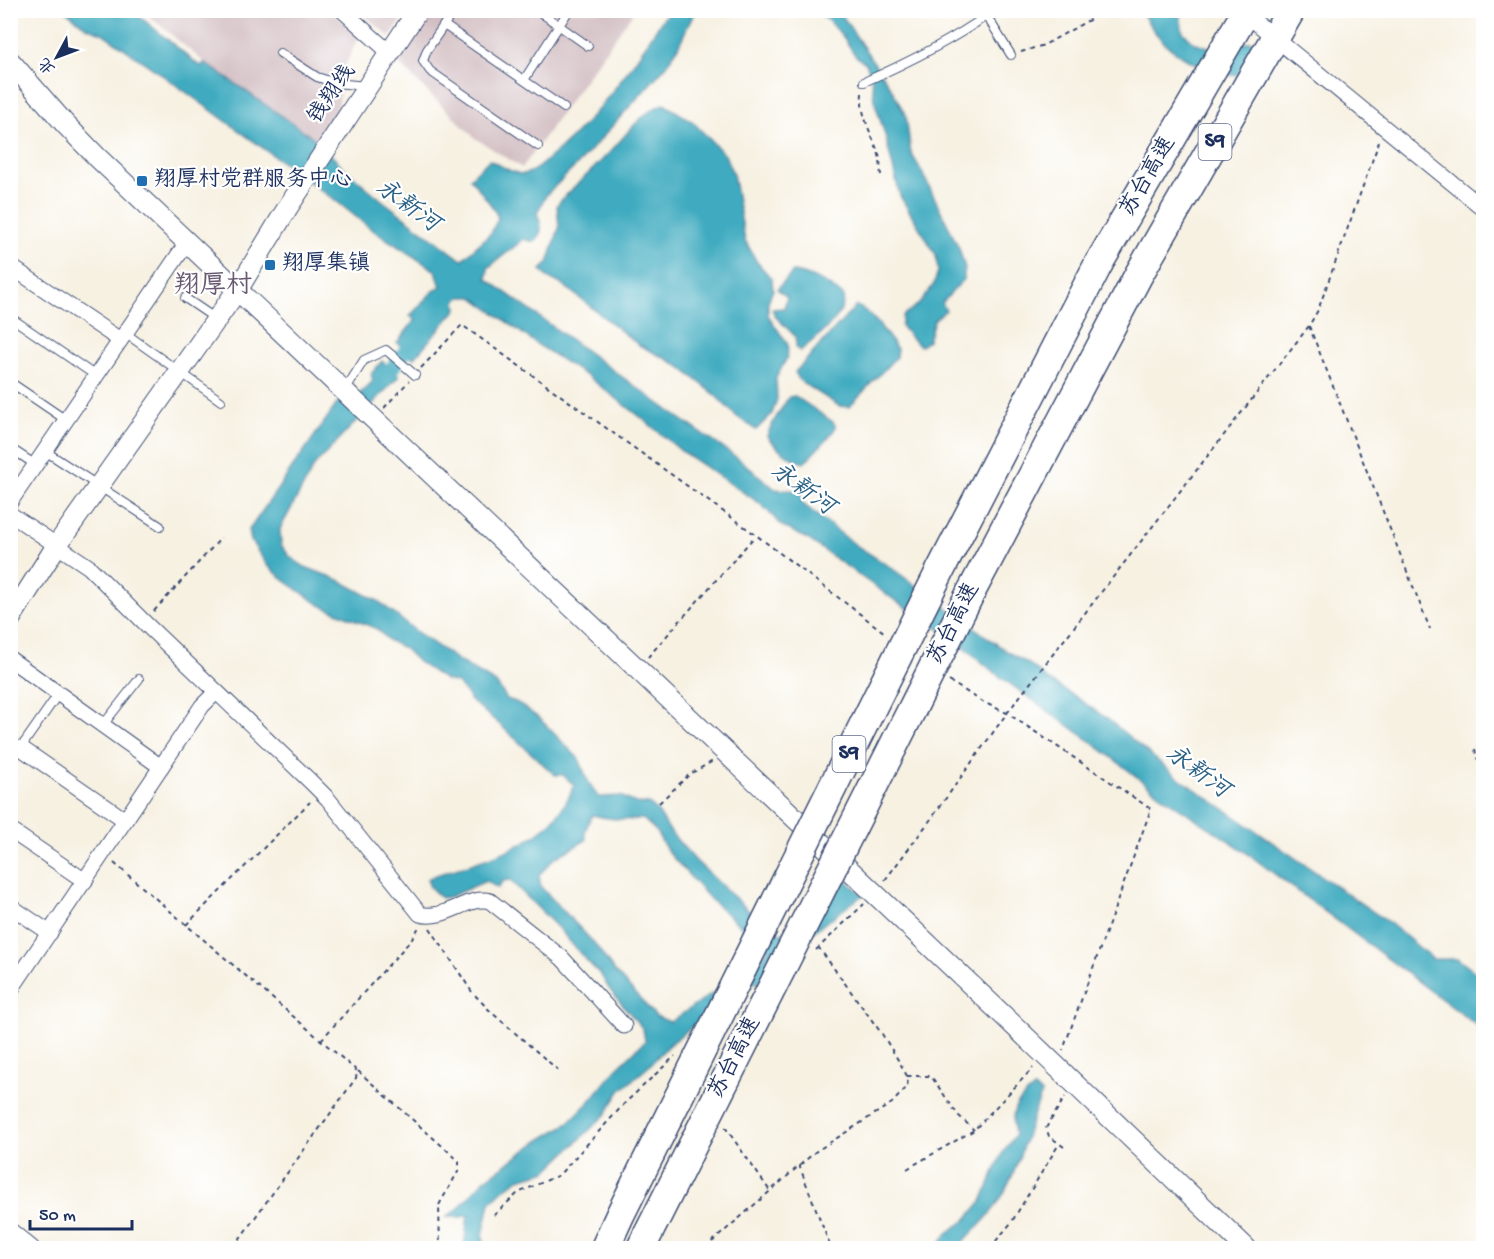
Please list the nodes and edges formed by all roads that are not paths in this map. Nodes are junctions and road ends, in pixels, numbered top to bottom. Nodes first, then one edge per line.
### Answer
1 (342, 10) edge
2 (418, 10) edge
3 (454, 10) edge
4 (537, 10) edge
5 (569, 10) edge
6 (1242, 10) edge
7 (1247, 10) edge
8 (1291, 10) edge
9 (985, 13) edge
10 (444, 25) junction
11 (559, 26) junction
12 (588, 46) dead end
13 (390, 52) junction
14 (280, 53) dead end
15 (1011, 55) road end
16 (10, 61) edge
17 (524, 80) junction
18 (864, 81) road end
19 (368, 86) junction
20 (564, 108) dead end
21 (538, 146) dead end
22 (1484, 209) edge
23 (189, 242) junction
24 (10, 267) edge
25 (238, 289) junction
26 (185, 298) dead end
27 (10, 317) edge
28 (216, 319) junction
29 (122, 337) junction
30 (179, 372) junction
31 (96, 375) junction
32 (415, 375) road end
33 (10, 382) edge
34 (345, 391) junction
35 (221, 401) dead end
36 (66, 420) junction
37 (10, 448) edge
38 (45, 451) junction
39 (36, 465) junction
40 (99, 486) junction
41 (10, 502) edge
42 (10, 514) edge
43 (160, 526) dead end
44 (57, 545) junction
45 (10, 619) edge
46 (10, 659) edge
47 (139, 679) dead end
48 (216, 692) junction
49 (59, 693) junction
50 (103, 725) junction
51 (21, 747) junction
52 (10, 763) edge
53 (161, 767) junction
54 (125, 820) junction
55 (10, 830) edge
56 (85, 881) junction
57 (10, 906) edge
58 (50, 933) junction
59 (10, 991) edge
60 (624, 1026) dead end
61 (10, 1230) edge
62 (32, 1248) edge
63 (605, 1248) edge
64 (641, 1248) edge
65 (1246, 1248) edge

1 - 13 street
2 - 13 street, 钱翔线
3 - 10 lane
4 - 11 lane
5 - 11 lane
6 - 22 street
7 - 63 highway, 苏台高速 / S9, bridge
8 - 64 highway, 苏台高速 / S9, bridge
9 - 15 lane
9 - 18 lane
10 - 17 lane
10 - 21 lane
11 - 12 lane
11 - 17 lane
13 - 19 street, 钱翔线
14 - 19 lane
16 - 23 street
17 - 20 lane
19 - 25 street, 钱翔线
23 - 25 street
23 - 29 street
24 - 29 street
25 - 28 street, 钱翔线
25 - 34 street
26 - 28 lane
27 - 31 lane
28 - 30 street, 钱翔线
29 - 30 lane
29 - 31 street
30 - 35 lane
30 - 40 street, 钱翔线
31 - 36 street
32 - 34 lane
33 - 36 lane
34 - 65 street
36 - 38 street
37 - 39 lane
38 - 39 street
38 - 40 lane
39 - 41 street
40 - 43 lane
40 - 44 street, 钱翔线
42 - 44 street
44 - 45 street, 钱翔线
44 - 48 street
46 - 49 street
47 - 50 lane
48 - 53 street
48 - 60 street
49 - 50 street
49 - 51 lane
50 - 53 street
51 - 52 lane
51 - 54 street
53 - 54 street
54 - 56 street
55 - 56 street
56 - 58 street
57 - 58 street
58 - 59 street
61 - 62 street

